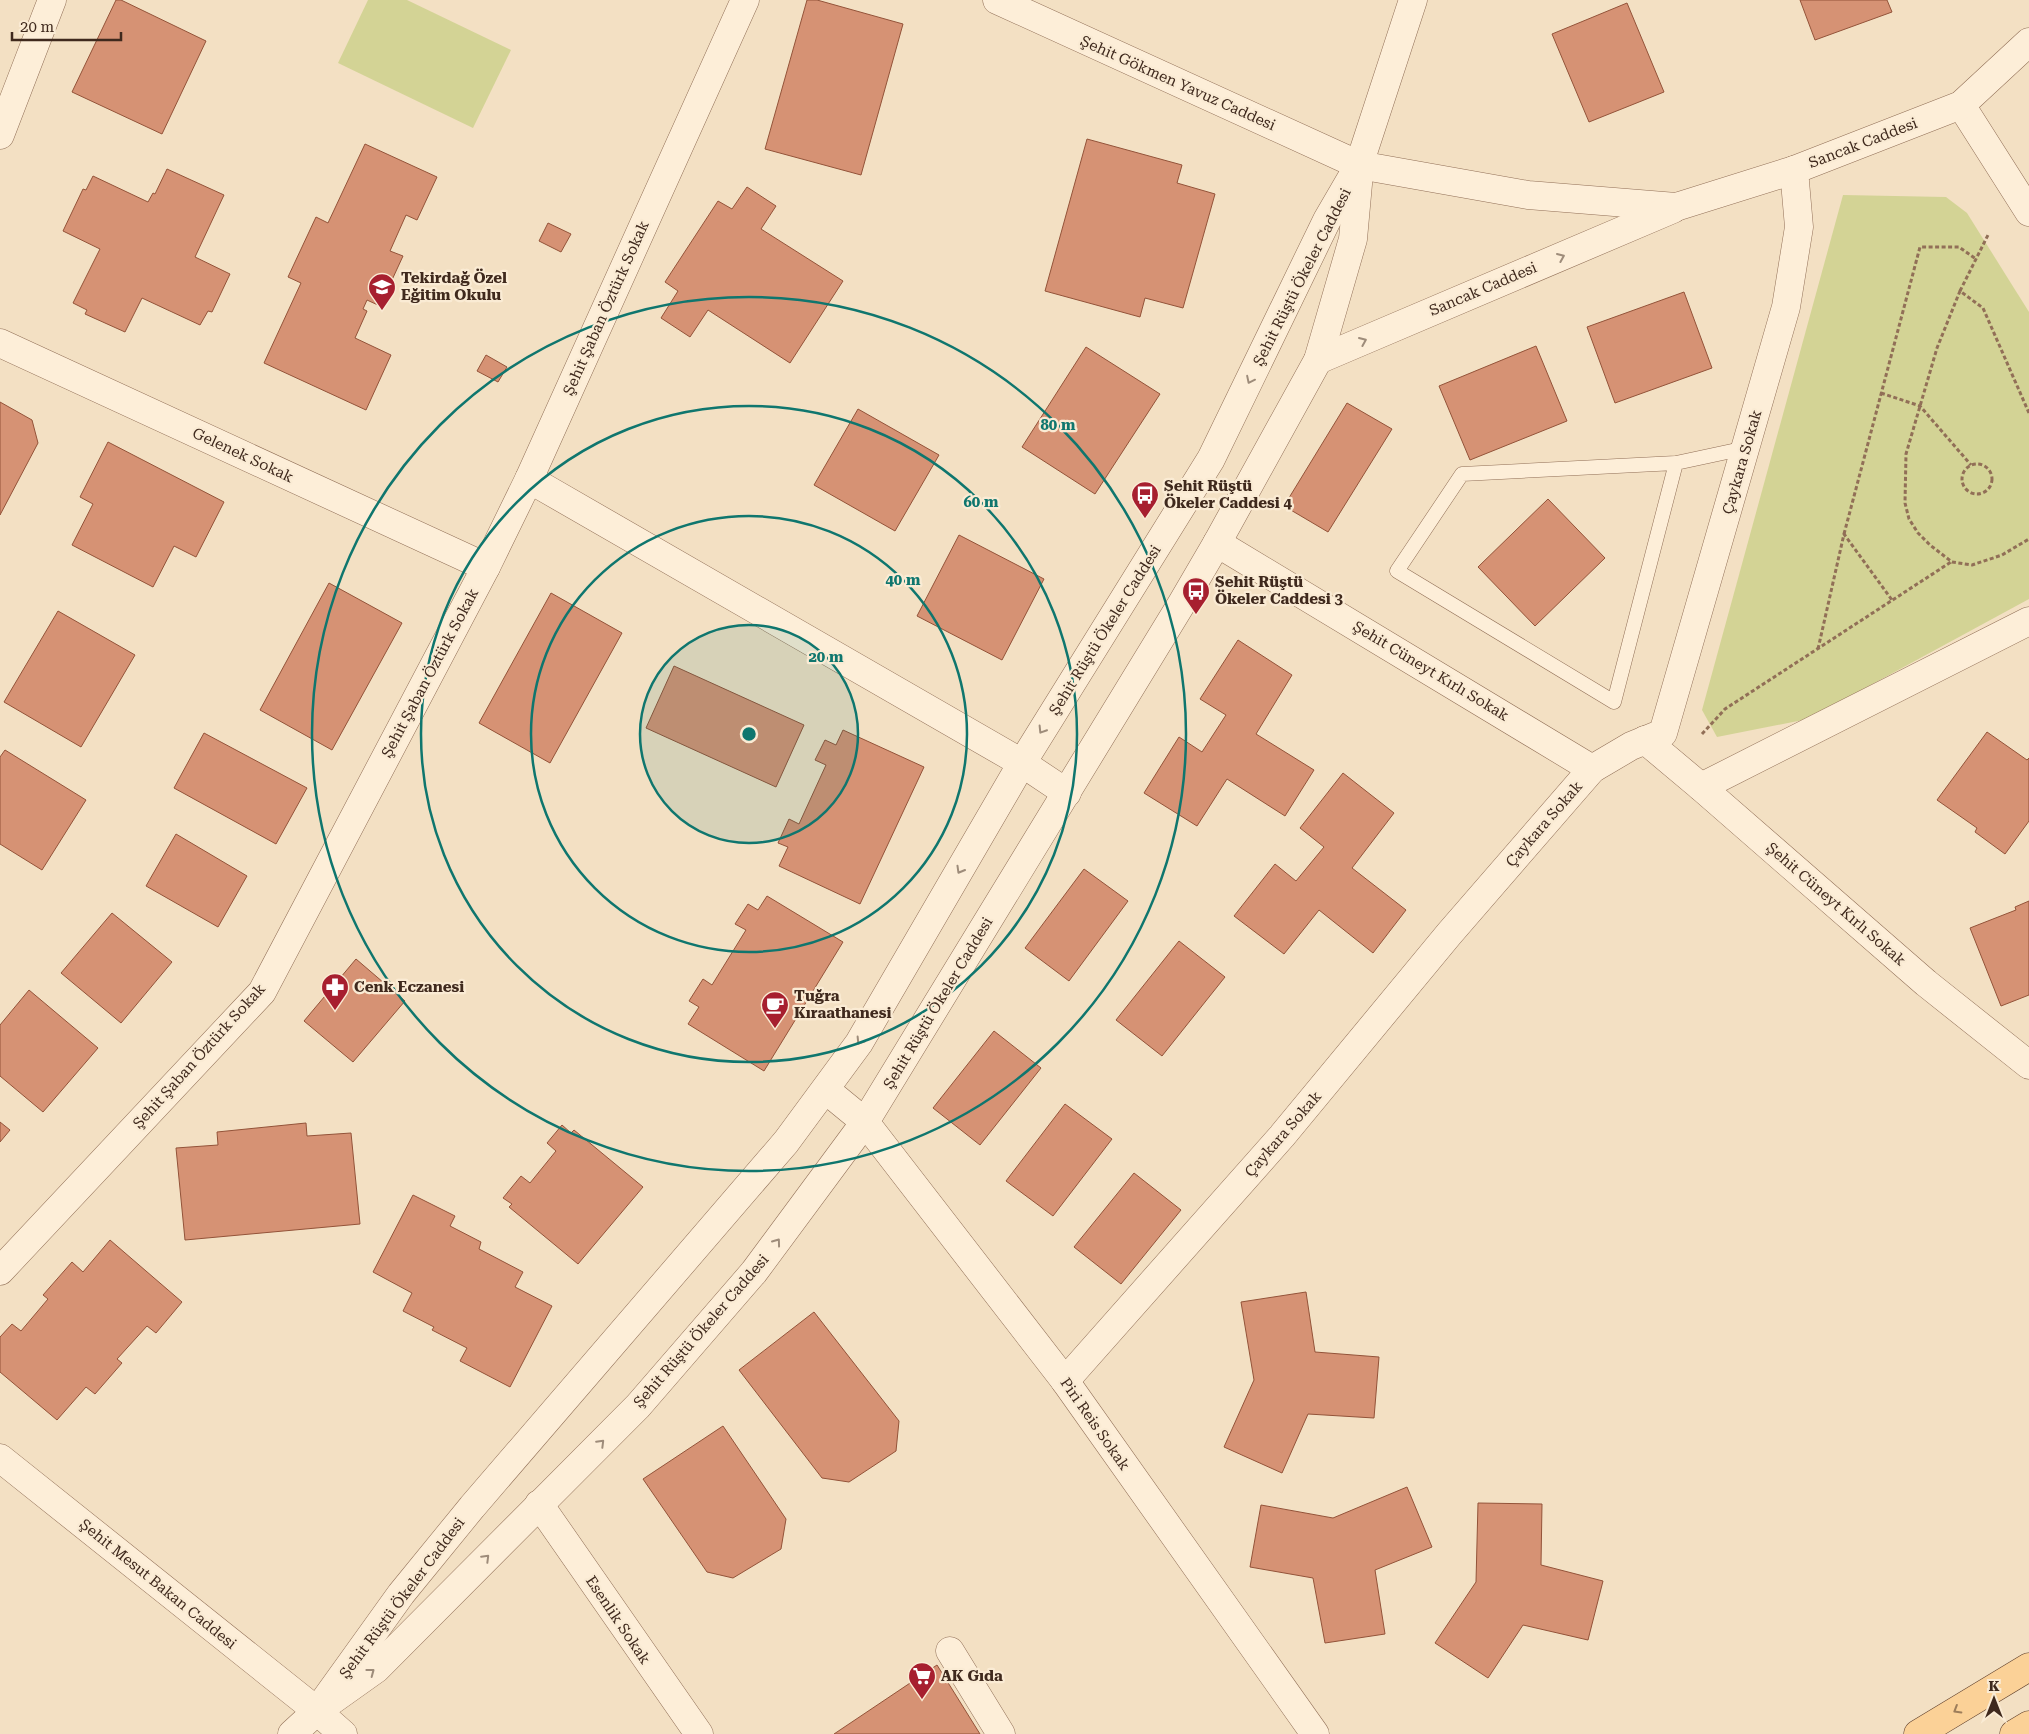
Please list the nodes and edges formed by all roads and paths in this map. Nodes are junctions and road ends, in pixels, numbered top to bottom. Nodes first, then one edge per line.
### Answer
1 (52, 0) edge
2 (745, 0) edge
3 (997, 0) edge
4 (1413, 0) edge
5 (2029, 42) edge
6 (1961, 105) junction
7 (0, 136) edge
8 (1359, 165) junction
9 (1794, 170) junction
10 (1676, 208) junction
11 (2029, 212) edge
12 (1988, 235) dead end
13 (1976, 259) junction
14 (1960, 290) junction
15 (0, 343) edge
16 (1318, 360) junction
17 (1881, 393) junction
18 (1920, 406) junction
19 (2029, 413) edge
20 (1746, 448) junction
21 (1676, 463) junction
22 (1972, 464) junction
23 (529, 479) junction
24 (1844, 534) junction
25 (2029, 539) edge
26 (1218, 543) junction
27 (1952, 562) junction
28 (486, 567) junction
29 (1892, 600) junction
30 (2029, 621) edge
31 (1818, 649) junction
32 (1702, 734) dead end
33 (1645, 740) junction
34 (1022, 763) junction
35 (1592, 769) junction
36 (1701, 787) junction
37 (1067, 793) junction
38 (2029, 1064) edge
39 (826, 1090) junction
40 (865, 1122) junction
41 (0, 1271) edge
42 (1065, 1381) junction
43 (0, 1458) edge
44 (539, 1504) junction
45 (950, 1650) dead end
46 (2029, 1667) edge
47 (320, 1722) edge
48 (2029, 1725) edge
49 (292, 1734) edge
50 (343, 1734) edge
51 (699, 1734) edge
52 (1001, 1734) edge
53 (1315, 1734) edge
54 (1918, 1734) edge
55 (2014, 1734) edge

1 - 7 street
2 - 23 street, Şehit Şaban Öztürk Sokak
3 - 8 street, Şehit Gökmen Yavuz Caddesi
4 - 8 street, Şehit Rüştü Ökeler Caddesi
5 - 6 street, Sancak Caddesi
6 - 9 street, Sancak Caddesi
6 - 11 street
8 - 10 street, Sancak Caddesi
8 - 16 street, Şehit Rüştü Ökeler Caddesi
8 -> 34 street, Şehit Rüştü Ökeler Caddesi
9 - 10 street, Sancak Caddesi
9 - 20 street, Çaykara Sokak
16 -> 10 street, Sancak Caddesi
12 - 13 path
13 - 14 path
13 - 17 path
14 - 18 path
14 - 19 path
15 - 28 street, Gelenek Sokak
16 - 26 street, Şehit Rüştü Ökeler Caddesi
17 - 18 path
17 - 24 path
18 - 22 path
18 - 27 path
20 - 21 lane
20 - 33 street, Çaykara Sokak
21 - 21 lane
22 - 22 path
23 - 28 street, Şehit Şaban Öztürk Sokak
23 - 34 street
24 - 29 path
24 - 31 path
25 - 27 path
26 - 35 street, Şehit Cüneyt Kırlı Sokak
26 - 37 street, Şehit Rüştü Ökeler Caddesi
27 - 29 path
28 - 41 street, Şehit Şaban Öztürk Sokak
29 - 31 path
30 - 36 street
31 - 32 path
33 - 35 street, Çaykara Sokak
33 - 36 street, Şehit Cüneyt Kırlı Sokak
34 - 37 street
34 -> 39 street, Şehit Rüştü Ökeler Caddesi
35 - 42 street, Çaykara Sokak
36 - 38 street, Şehit Cüneyt Kırlı Sokak
37 - 40 street, Şehit Rüştü Ökeler Caddesi
39 - 40 street, Piri Reis Sokak
39 - 47 street, Şehit Rüştü Ökeler Caddesi
40 - 42 street, Piri Reis Sokak
44 -> 40 street, Şehit Rüştü Ökeler Caddesi
42 - 53 street, Piri Reis Sokak
43 - 47 street, Şehit Mesut Bakan Caddesi
47 -> 44 street, Şehit Rüştü Ökeler Caddesi
44 - 51 street, Esenlik Sokak
45 - 52 street
46 -> 54 main road
47 - 49 street, Şehit Rüştü Ökeler Caddesi
47 - 50 street, Şehit Mesut Bakan Caddesi
48 - 55 main road

